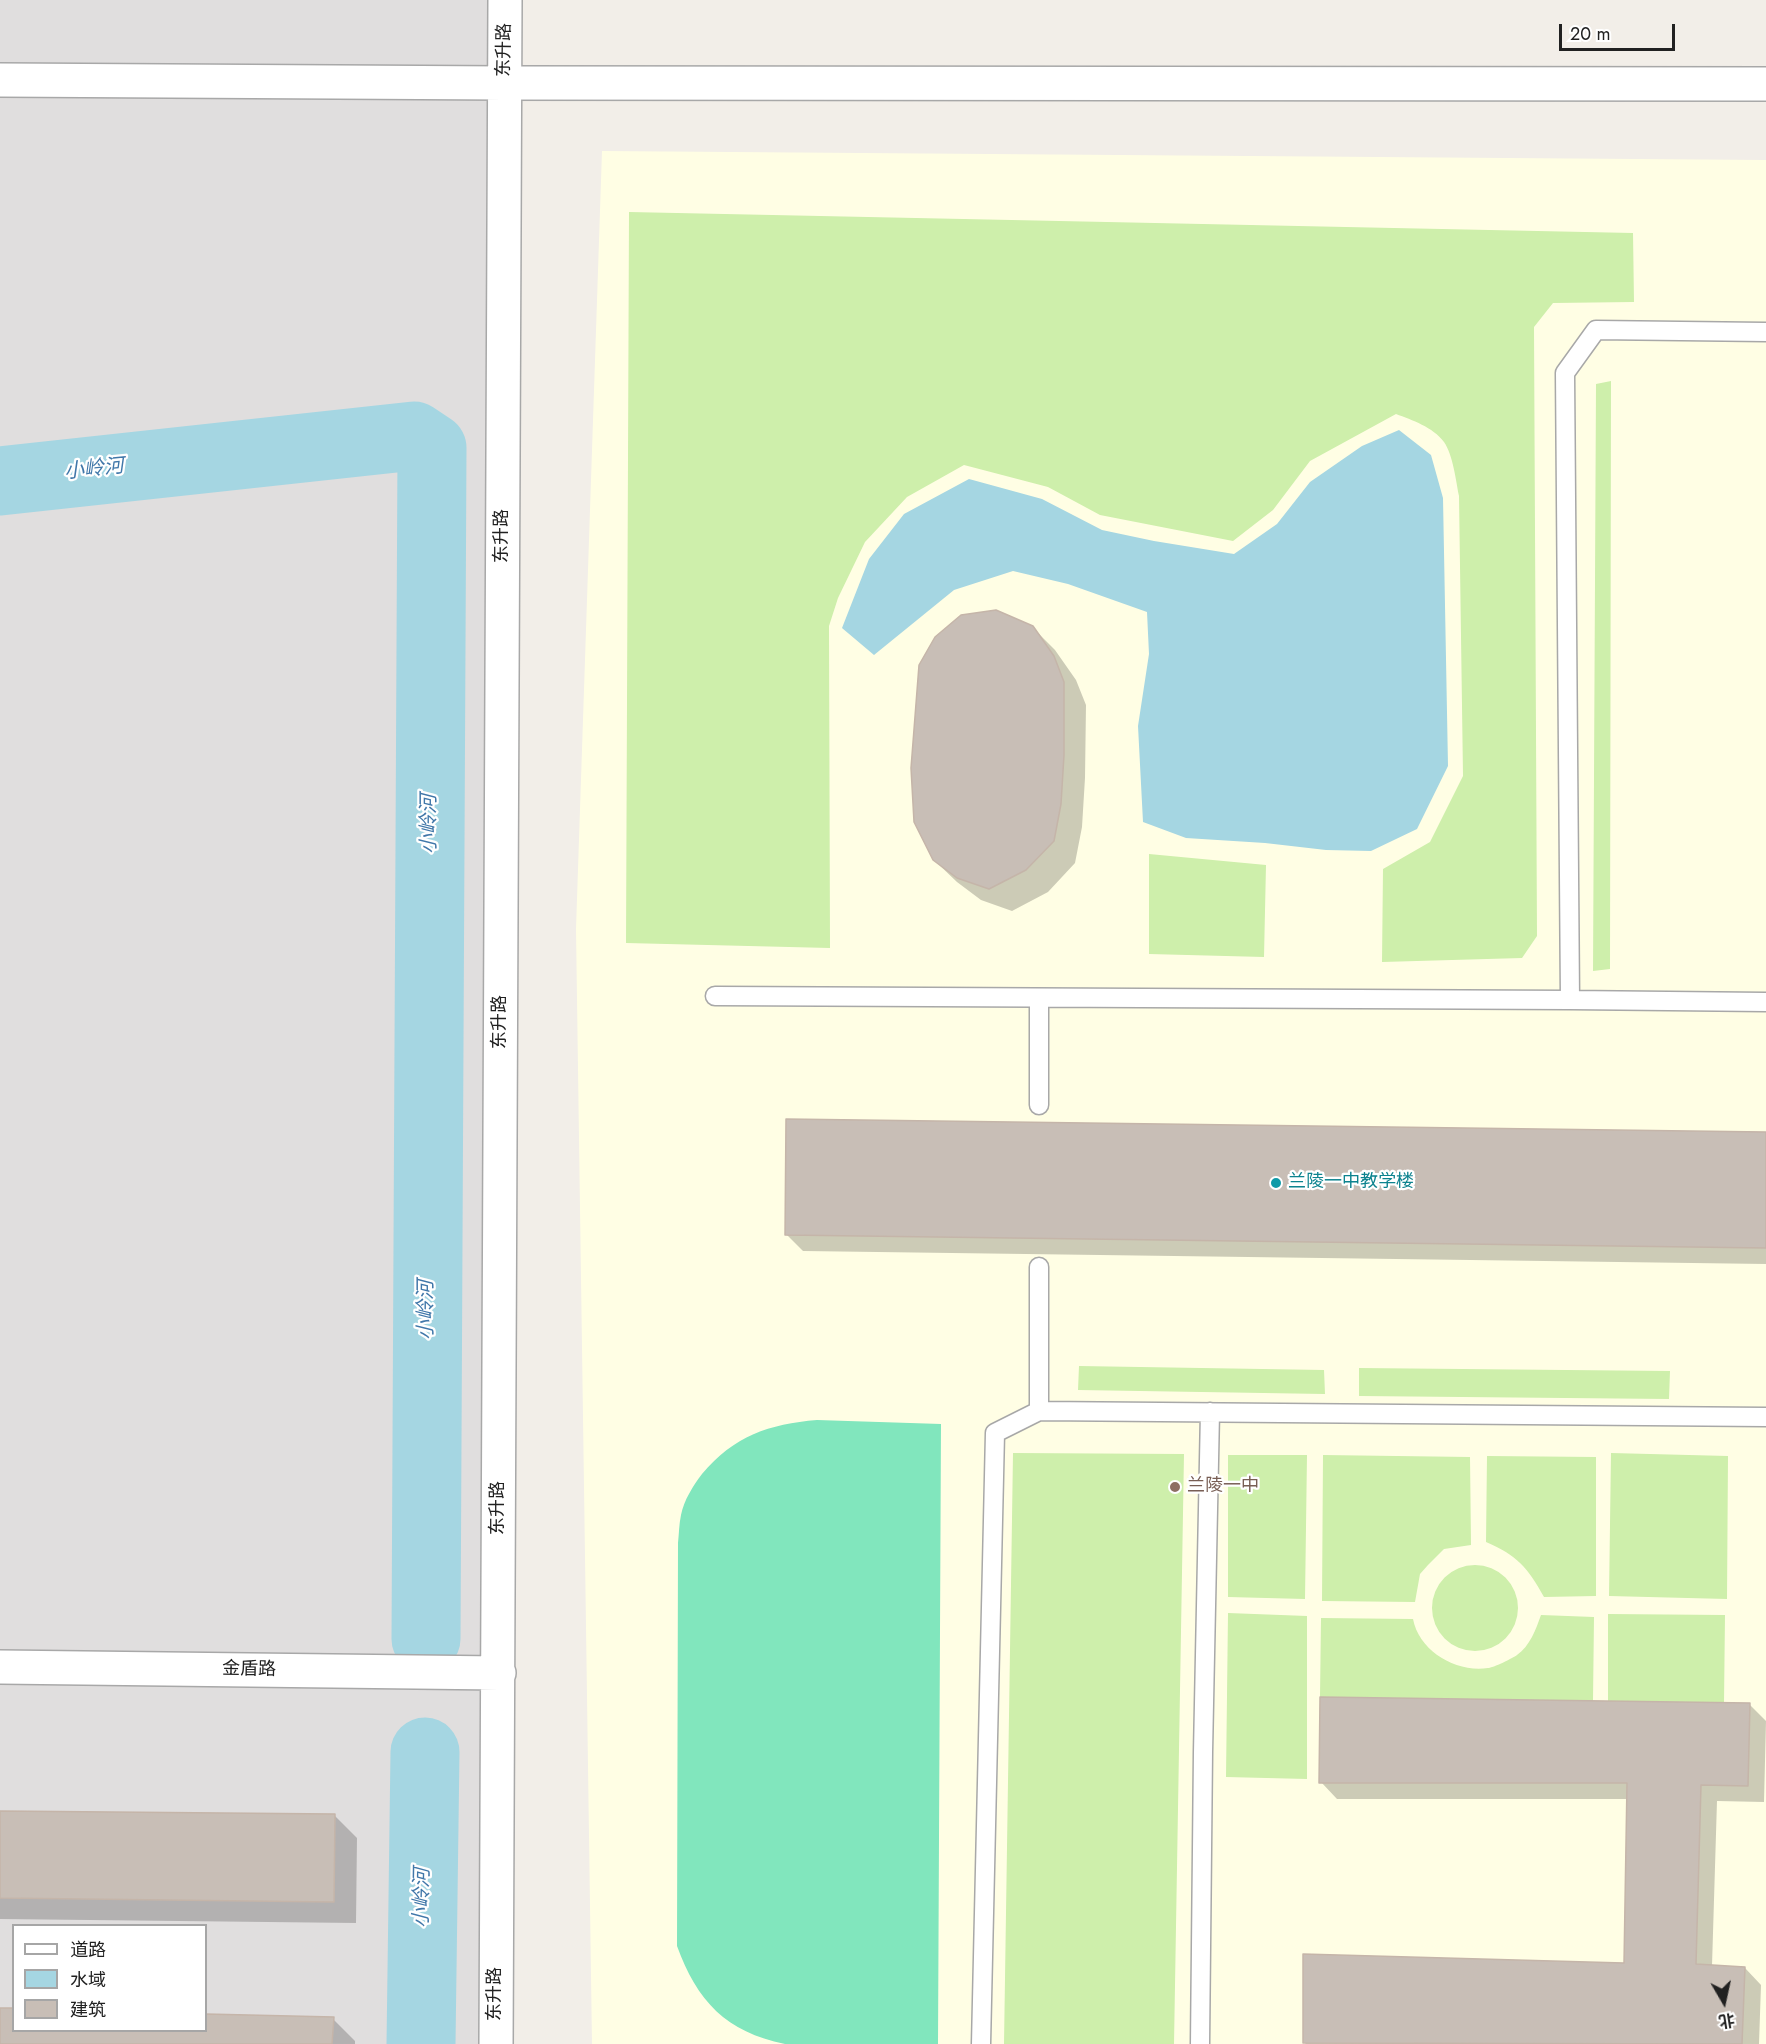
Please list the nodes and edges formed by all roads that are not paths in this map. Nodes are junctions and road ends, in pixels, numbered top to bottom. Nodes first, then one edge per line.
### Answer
1 (505, 0) edge
2 (0, 80) edge
3 (504, 83) junction
4 (1766, 84) edge
5 (1766, 332) edge
6 (715, 996) dead end
7 (1039, 999) junction
8 (1570, 1000) junction
9 (1766, 1002) edge
10 (1039, 1105) dead end
11 (1039, 1267) dead end
12 (1039, 1411) junction
13 (1210, 1412) junction
14 (1766, 1417) edge
15 (0, 1667) edge
16 (499, 1673) junction
17 (496, 2044) edge
18 (981, 2044) edge
19 (1200, 2044) edge

1 - 3 street, 东升路
2 - 3 street
3 - 4 street
3 - 16 street, 东升路
5 - 8 lane
6 - 7 lane
7 - 8 lane
7 - 10 lane
8 - 9 lane
11 - 12 lane
12 - 13 lane
12 - 18 lane
13 - 14 lane
13 - 19 lane
15 - 16 street, 金盾路
16 - 17 street, 东升路

